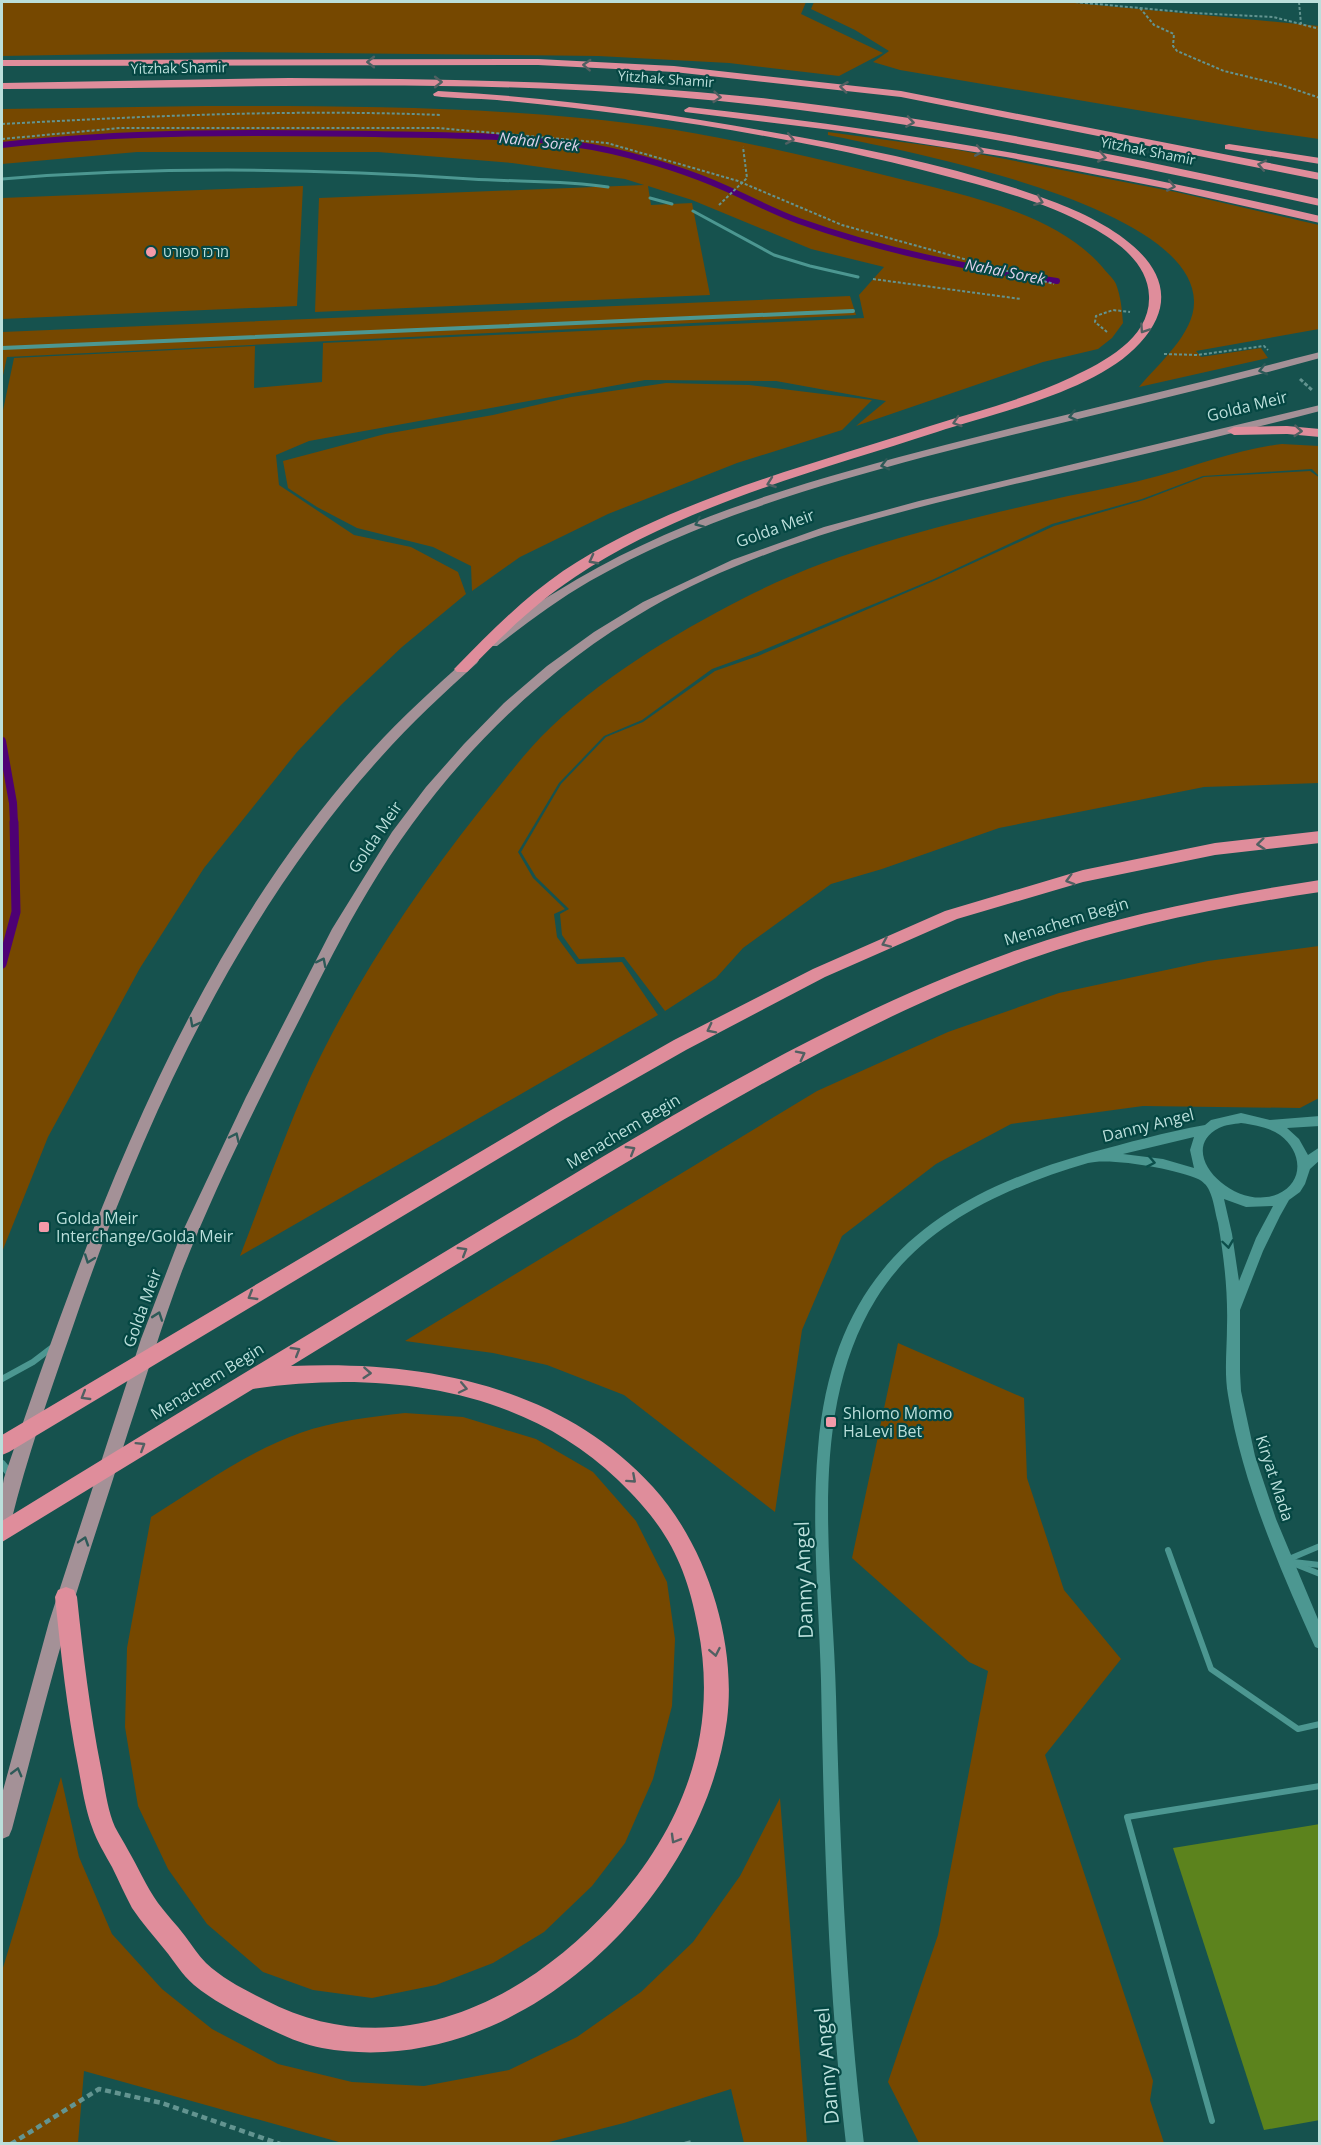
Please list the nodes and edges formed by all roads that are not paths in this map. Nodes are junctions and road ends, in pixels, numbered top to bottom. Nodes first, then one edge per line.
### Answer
1 (2, 63) edge
2 (40, 85) junction
3 (2, 86) edge
4 (901, 94) junction
5 (504, 98) junction
6 (1320, 161) edge
7 (1320, 177) edge
8 (2, 179) edge
9 (608, 187) dead end
10 (650, 198) dead end
11 (1320, 203) edge
12 (672, 204) dead end
13 (693, 211) dead end
14 (1320, 220) edge
15 (858, 277) road end
16 (853, 311) dead end
17 (2, 348) edge
18 (1320, 355) edge
19 (1320, 408) edge
20 (1234, 430) junction
21 (1320, 433) edge
22 (462, 669) junction
23 (1320, 837) edge
24 (1320, 886) edge
25 (1320, 1121) edge
26 (1270, 1124) junction
27 (1206, 1130) junction
28 (1320, 1152) edge
29 (1098, 1156) junction
30 (1305, 1166) junction
31 (1203, 1175) junction
32 (1215, 1187) junction
33 (1283, 1199) junction
34 (1234, 1316) junction
35 (59, 1341) junction
36 (2, 1379) edge
37 (246, 1381) junction
38 (2, 1446) edge
39 (2, 1464) edge
40 (13, 1478) junction
41 (2, 1522) edge
42 (2, 1532) edge
43 (1320, 1546) edge
44 (1168, 1550) dead end
45 (1285, 1560) junction
46 (1320, 1565) edge
47 (1320, 1574) edge
48 (66, 1597) junction
49 (1320, 1642) edge
50 (1320, 1724) edge
51 (1320, 1786) edge
52 (2, 1829) edge
53 (1212, 2121) dead end
54 (855, 2144) edge

4 -> 1 highway, Yitzhak Shamir
2 - 3 highway, Yitzhak Shamir
2 - 5 highway
2 -> 11 highway, Yitzhak Shamir
4 - 6 highway
7 -> 4 highway, Yitzhak Shamir
5 -> 14 highway
5 -> 22 highway
8 - 9 lane
10 - 12 lane
13 - 15 lane
16 - 17 street
18 -> 22 main road, Golda Meir
19 - 20 main road, Golda Meir
20 -> 21 highway
48 -> 20 main road, Golda Meir
22 -> 35 main road, Golda Meir
23 -> 38 highway
37 -> 24 highway, Menachem Begin
25 - 26 street
26 - 27 street
26 - 30 street
27 - 29 street, Danny Angel
27 - 31 street
28 - 30 street
29 -> 31 street, Danny Angel
29 - 54 street, Danny Angel
30 - 33 street
31 - 32 street
32 - 33 street
32 -> 34 street, Kiryat Mada
33 - 34 street, Kiryat Mada
34 - 45 street, Kiryat Mada
35 - 36 street
35 - 40 main road, Golda Meir
42 -> 37 highway, Menachem Begin
37 -> 48 highway
39 - 40 street
40 - 41 main road, Golda Meir
43 - 45 lane
44 - 50 lane
45 - 46 lane
45 - 47 lane
45 - 49 street, Kiryat Mada
52 -> 48 main road, Golda Meir
51 - 53 lane

